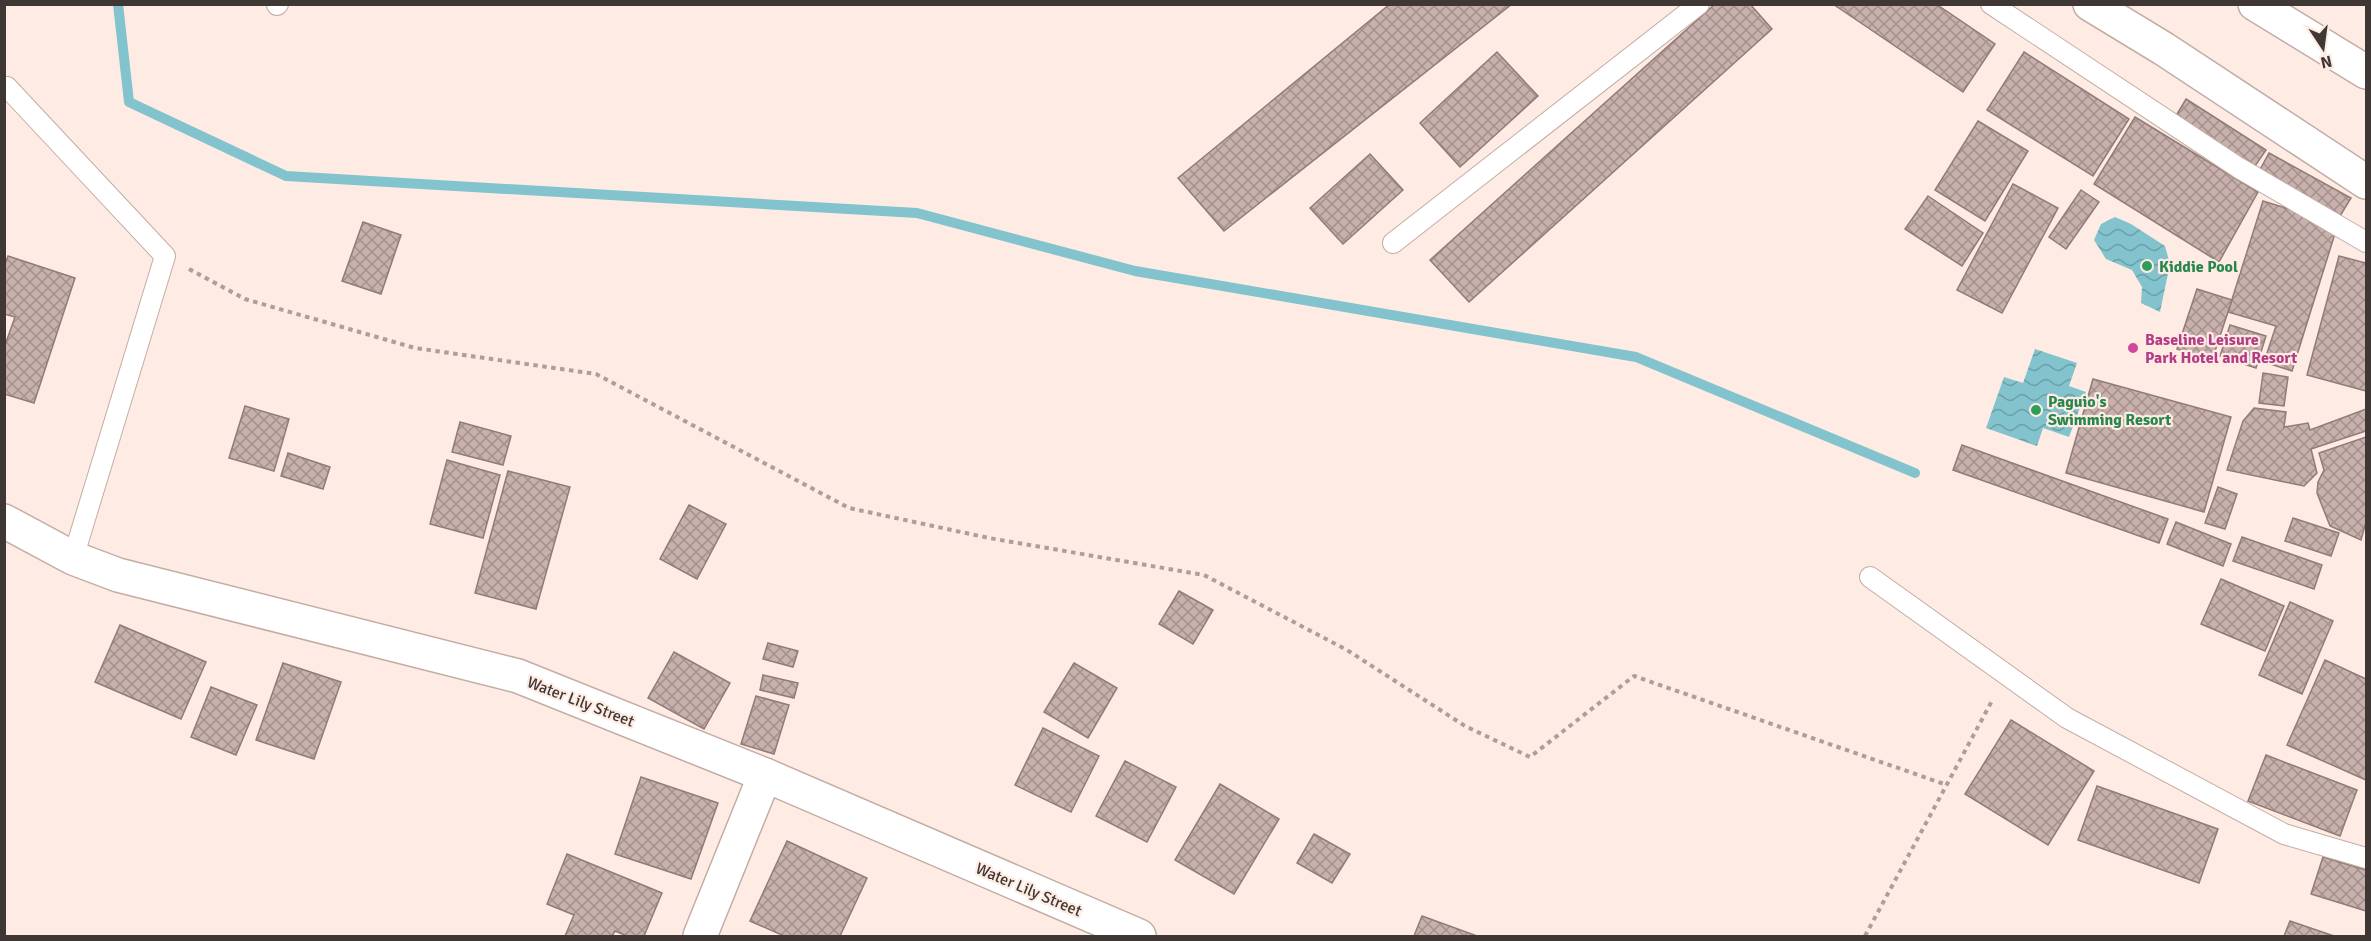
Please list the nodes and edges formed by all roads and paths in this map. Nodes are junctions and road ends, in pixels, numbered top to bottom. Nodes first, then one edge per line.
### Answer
1 (1699, 4) edge
2 (1991, 4) edge
3 (2090, 4) edge
4 (2255, 4) edge
5 (2367, 72) edge
6 (7, 87) dead end
7 (2367, 182) edge
8 (2367, 242) edge
9 (1393, 243) dead end
10 (165, 256) junction
11 (4, 521) edge
12 (73, 558) junction
13 (1870, 577) dead end
14 (2006, 674) junction
15 (765, 775) junction
16 (1947, 785) junction
17 (2367, 858) edge
18 (700, 936) edge
19 (1138, 936) edge
20 (1865, 936) edge

1 - 9 lane
2 - 8 lane
3 - 7 street
4 - 5 street
6 - 10 lane
10 - 12 lane
10 - 16 path
11 - 12 street, Water Lily Street
12 - 15 street, Water Lily Street
13 - 14 lane
14 - 16 path
14 - 17 lane
15 - 18 street
15 - 19 street, Water Lily Street
16 - 20 path

